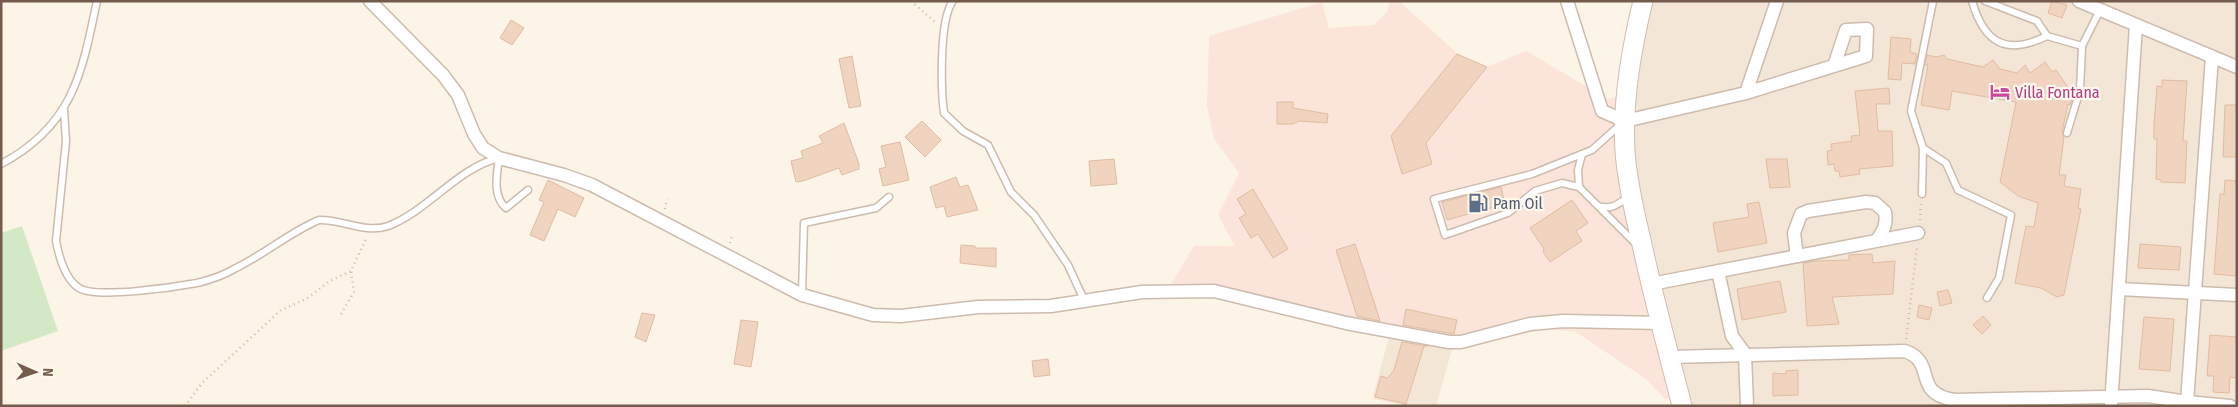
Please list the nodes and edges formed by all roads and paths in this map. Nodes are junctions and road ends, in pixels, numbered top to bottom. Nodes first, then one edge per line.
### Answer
1 (97, 1) edge
2 (370, 1) edge
3 (911, 1) edge
4 (953, 1) edge
5 (1568, 1) edge
6 (1643, 1) edge
7 (1777, 1) edge
8 (1933, 1) edge
9 (1972, 1) edge
10 (1985, 1) edge
11 (2079, 1) edge
12 (2100, 10) junction
13 (2136, 25) junction
14 (944, 32) junction
15 (2047, 36) junction
16 (2082, 46) junction
17 (2212, 57) junction
18 (1834, 66) dead end
19 (2237, 67) edge
20 (1746, 93) junction
21 (64, 110) junction
22 (1625, 121) junction
23 (2067, 133) dead end
24 (1923, 148) junction
25 (1582, 154) junction
26 (499, 158) junction
27 (1, 164) edge
28 (1579, 187) junction
29 (528, 190) dead end
30 (1922, 194) joint
31 (1630, 195) junction
32 (889, 197) dead end
33 (1598, 206) junction
34 (375, 229) junction
35 (1918, 233) junction
36 (1877, 240) junction
37 (1642, 250) junction
38 (1797, 256) junction
39 (351, 271) junction
40 (1718, 271) junction
41 (1651, 284) junction
42 (2119, 289) junction
43 (2194, 293) junction
44 (802, 295) junction
45 (2237, 295) edge
46 (1987, 298) dead end
47 (1085, 302) junction
48 (341, 314) dead end
49 (1661, 323) junction
50 (1905, 351) junction
51 (1746, 354) junction
52 (1669, 356) junction
53 (1933, 400) edge
54 (2111, 401) edge
55 (2187, 402) junction
56 (184, 406) edge
57 (1682, 406) edge
58 (1747, 406) edge
59 (2230, 406) edge

1 - 21 lane
2 - 26 street
3 - 14 path
4 - 14 lane
5 - 22 street
6 - 22 main road
7 - 20 street
8 - 24 lane
9 - 15 lane
10 - 15 lane
11 - 12 street
12 - 13 street
12 - 16 lane
13 - 17 street
13 - 42 street
14 - 47 lane
15 - 16 lane
16 - 23 lane
17 - 19 street
17 - 43 street
18 - 20 street
20 - 22 street
21 - 27 lane
21 - 34 lane
22 - 25 lane
22 - 31 main road
24 - 30 lane
24 - 46 lane
25 - 28 lane
25 - 28 lane
26 - 29 lane
26 - 34 lane
26 - 44 street
28 - 33 lane
30 - 35 path
31 - 33 lane
31 - 37 main road
32 - 44 lane
33 - 37 lane
34 - 39 path
35 - 36 street
35 - 50 path
36 - 38 street
36 - 38 street
37 - 41 main road
38 - 40 street
39 - 48 path
39 - 56 path
40 - 41 street
40 - 51 street
41 - 49 main road
42 - 43 street
42 - 54 street
43 - 45 street
43 - 55 street
44 - 47 street
47 - 49 street
49 - 52 main road
50 - 51 street
50 - 53 street
51 - 52 street
51 - 58 street
52 - 57 main road
53 - 54 street
54 - 55 street
55 - 59 street

